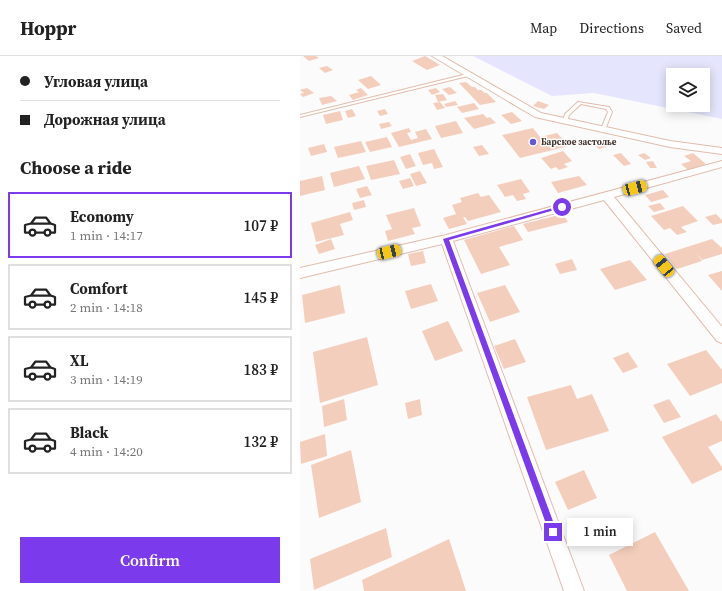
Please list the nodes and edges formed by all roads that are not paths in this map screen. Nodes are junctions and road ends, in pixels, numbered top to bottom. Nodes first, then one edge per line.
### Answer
1 (436, 56) edge
2 (467, 75) junction
3 (300, 116) edge
4 (565, 121) junction
5 (603, 129) junction
6 (670, 144) junction
7 (722, 151) edge
8 (722, 158) edge
9 (722, 164) edge
10 (606, 195) junction
11 (446, 239) junction
12 (300, 273) edge
13 (722, 337) edge
14 (574, 591) edge

1 - 2 street
2 - 3 lane
2 - 4 street
4 - 5 street
4 - 5 lane
5 - 6 street
6 - 7 street
6 - 8 street
9 - 10 street
10 - 11 street
10 - 13 street
11 - 12 street
11 - 14 street

